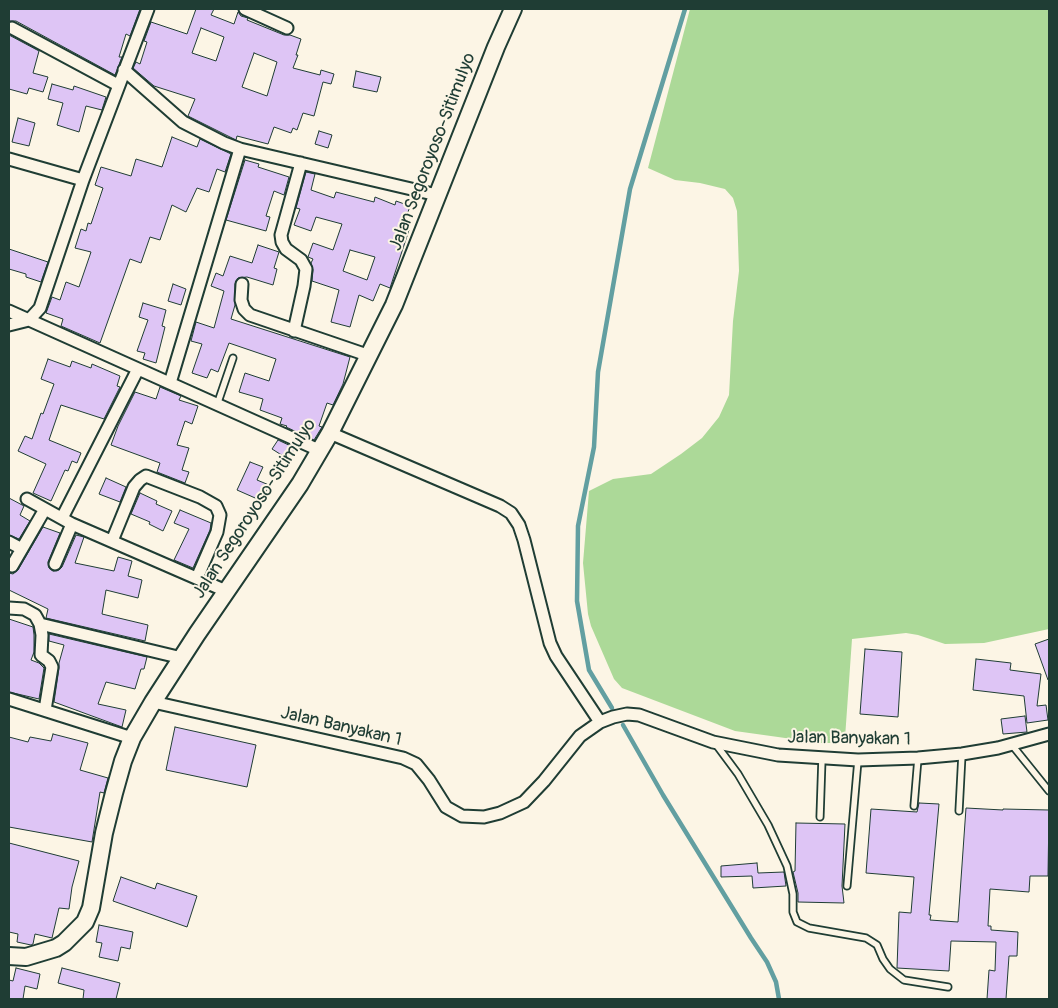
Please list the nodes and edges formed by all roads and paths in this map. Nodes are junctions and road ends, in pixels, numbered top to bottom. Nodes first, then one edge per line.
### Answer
1 (148, 9) edge
2 (245, 9) edge
3 (513, 9) edge
4 (12, 28) dead end
5 (287, 28) dead end
6 (124, 70) junction
7 (118, 85) junction
8 (240, 149) junction
9 (9, 159) edge
10 (301, 163) junction
11 (83, 180) junction
12 (437, 195) junction
13 (242, 284) dead end
14 (9, 311) edge
15 (30, 320) junction
16 (9, 326) edge
17 (294, 331) junction
18 (370, 356) junction
19 (233, 358) dead end
20 (138, 369) junction
21 (170, 383) junction
22 (217, 405) junction
23 (330, 433) junction
24 (321, 451) junction
25 (27, 499) dead end
26 (45, 509) junction
27 (67, 521) junction
28 (112, 541) junction
29 (9, 542) edge
30 (22, 549) junction
31 (54, 564) dead end
32 (12, 566) dead end
33 (197, 578) junction
34 (226, 591) junction
35 (9, 608) edge
36 (40, 624) junction
37 (182, 658) junction
38 (9, 700) edge
39 (153, 702) junction
40 (45, 710) junction
41 (600, 722) junction
42 (1049, 734) edge
43 (132, 738) junction
44 (713, 742) junction
45 (1012, 745) junction
46 (962, 754) junction
47 (822, 758) junction
48 (918, 758) junction
49 (858, 760) junction
50 (1049, 791) edge
51 (914, 806) dead end
52 (959, 811) dead end
53 (820, 817) dead end
54 (847, 886) dead end
55 (9, 956) edge
56 (948, 987) dead end

1 - 6 street
2 - 5 street
3 - 12 main road, Jalan Segoroyoso-Sitimulyo
4 - 7 street
6 - 7 street
6 - 8 street
7 - 11 street
8 - 10 street
8 - 21 street
9 - 11 street
10 - 12 street
10 - 17 street
11 - 15 street
12 - 18 main road, Jalan Segoroyoso-Sitimulyo
13 - 17 street
14 - 15 street
15 - 16 street
15 - 20 street
17 - 18 street
18 - 23 main road, Jalan Segoroyoso-Sitimulyo
19 - 22 lane
20 - 21 street
20 - 27 street
21 - 22 street
22 - 24 street
23 - 24 main road, Jalan Segoroyoso-Sitimulyo
23 - 41 street
24 - 34 main road, Jalan Segoroyoso-Sitimulyo
25 - 26 street
26 - 27 street
26 - 30 street
27 - 28 street
27 - 31 street
28 - 33 street
28 - 33 street
29 - 30 street
30 - 32 street
33 - 34 street
34 - 37 main road, Jalan Segoroyoso-Sitimulyo
35 - 36 street
36 - 37 street
36 - 40 street
37 - 39 main road, Jalan Segoroyoso-Sitimulyo
38 - 40 street
39 - 41 street, Jalan Banyakan 1
39 - 43 main road, Jalan Segoroyoso-Sitimulyo
40 - 43 street
41 - 44 street, Jalan Banyakan 1
42 - 45 street, Jalan Banyakan 1
43 - 55 main road, Jalan Segoroyoso-Sitimulyo
44 - 47 street, Jalan Banyakan 1
44 - 56 lane
45 - 46 street, Jalan Banyakan 1
45 - 50 lane
46 - 48 street, Jalan Banyakan 1
46 - 52 lane
47 - 49 street, Jalan Banyakan 1
47 - 53 lane
48 - 49 street, Jalan Banyakan 1
48 - 51 lane
49 - 54 lane

